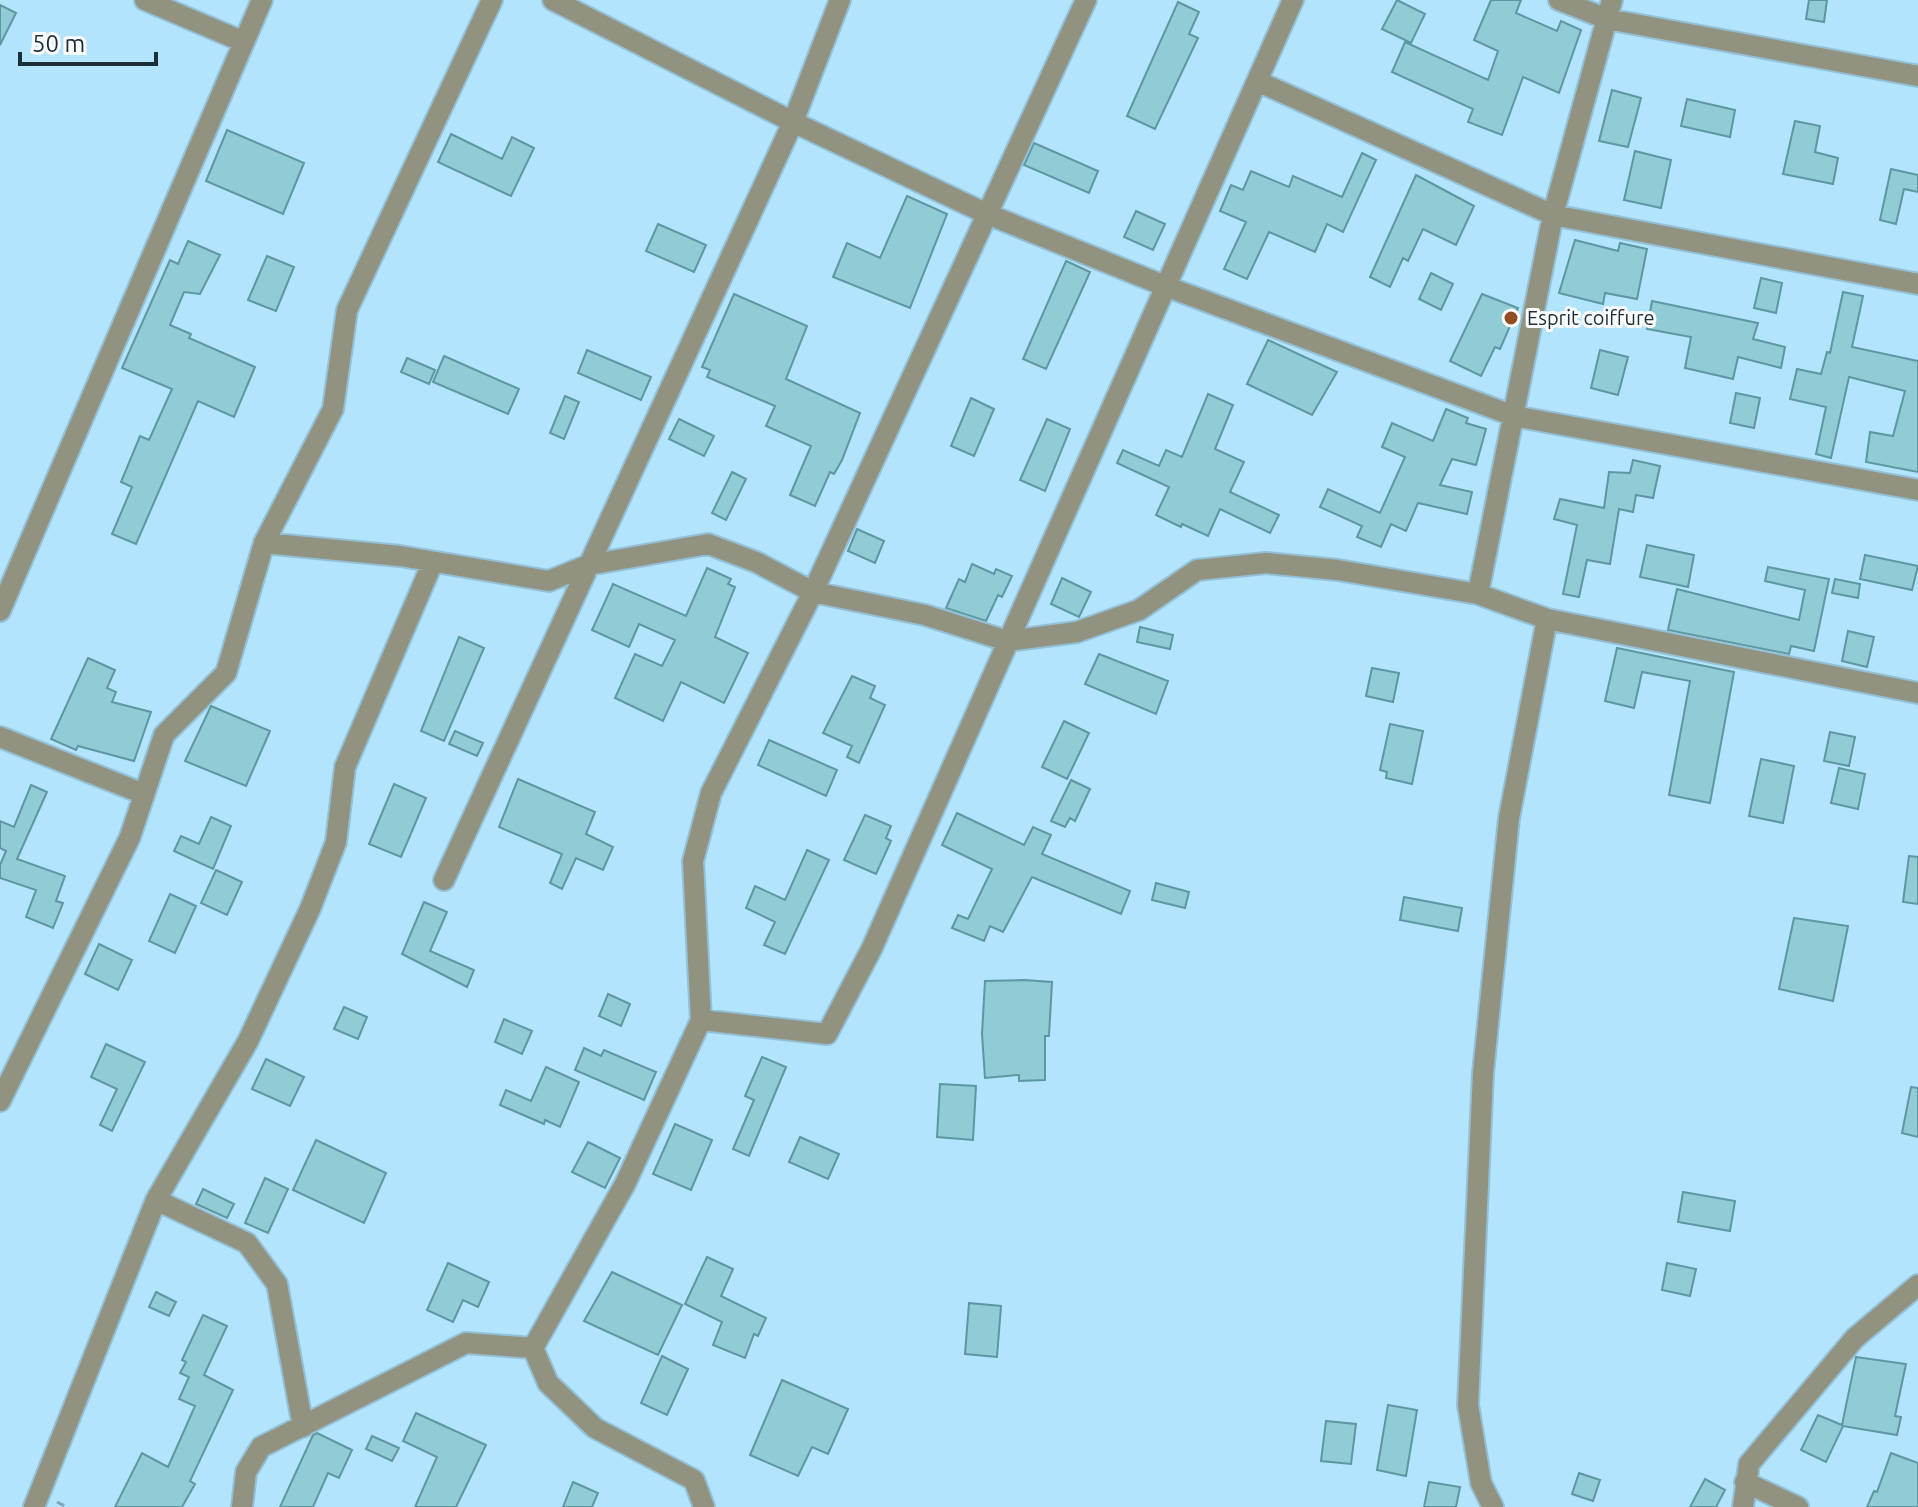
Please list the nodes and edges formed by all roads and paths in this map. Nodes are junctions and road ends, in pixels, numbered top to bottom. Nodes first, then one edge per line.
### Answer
1 (145, 0) edge
2 (262, 0) edge
3 (492, 0) edge
4 (553, 0) edge
5 (840, 0) edge
6 (1086, 0) edge
7 (1293, 0) edge
8 (1559, 0) edge
9 (1610, 9) edge
10 (244, 42) junction
11 (1918, 76) edge
12 (1257, 81) junction
13 (793, 122) junction
14 (987, 214) junction
15 (1553, 215) junction
16 (1918, 284) edge
17 (1165, 286) junction
18 (1514, 416) junction
19 (1918, 490) edge
20 (264, 543) junction
21 (432, 564) junction
22 (588, 565) junction
23 (813, 592) junction
24 (1478, 594) junction
25 (0, 611) edge
26 (1547, 619) junction
27 (1007, 641) junction
28 (1918, 693) edge
29 (0, 737) edge
30 (144, 794) junction
31 (444, 880) dead end
32 (701, 1020) junction
33 (0, 1101) edge
34 (156, 1200) junction
35 (1918, 1285) edge
36 (533, 1348) junction
37 (303, 1427) junction
38 (1745, 1482) junction
39 (34, 1507) edge
40 (242, 1507) edge
41 (704, 1507) edge
42 (1493, 1507) edge
43 (1743, 1507) edge
44 (1798, 1507) edge

1 - 10 street
2 - 10 street
3 - 20 street
4 - 13 street
5 - 13 street
6 - 14 street
7 - 12 street
8 - 9 street
9 - 11 street
9 - 15 street
10 - 25 street
12 - 15 street
12 - 17 street
13 - 14 street
13 - 22 street
14 - 17 street
14 - 23 street
15 - 16 street
15 - 18 street
17 - 18 street
17 - 27 street
18 - 19 street
18 - 24 street
20 - 21 street
20 - 30 street
21 - 22 street
21 - 34 street
22 - 23 street
22 - 31 street
23 - 27 street
23 - 32 street
24 - 26 street
24 - 27 street
26 - 28 street
26 - 42 street
27 - 32 street
29 - 30 street
30 - 33 street
32 - 36 street
34 - 37 street
34 - 39 street
35 - 38 street
36 - 37 street
36 - 41 street
37 - 40 street
38 - 43 street
38 - 44 street

